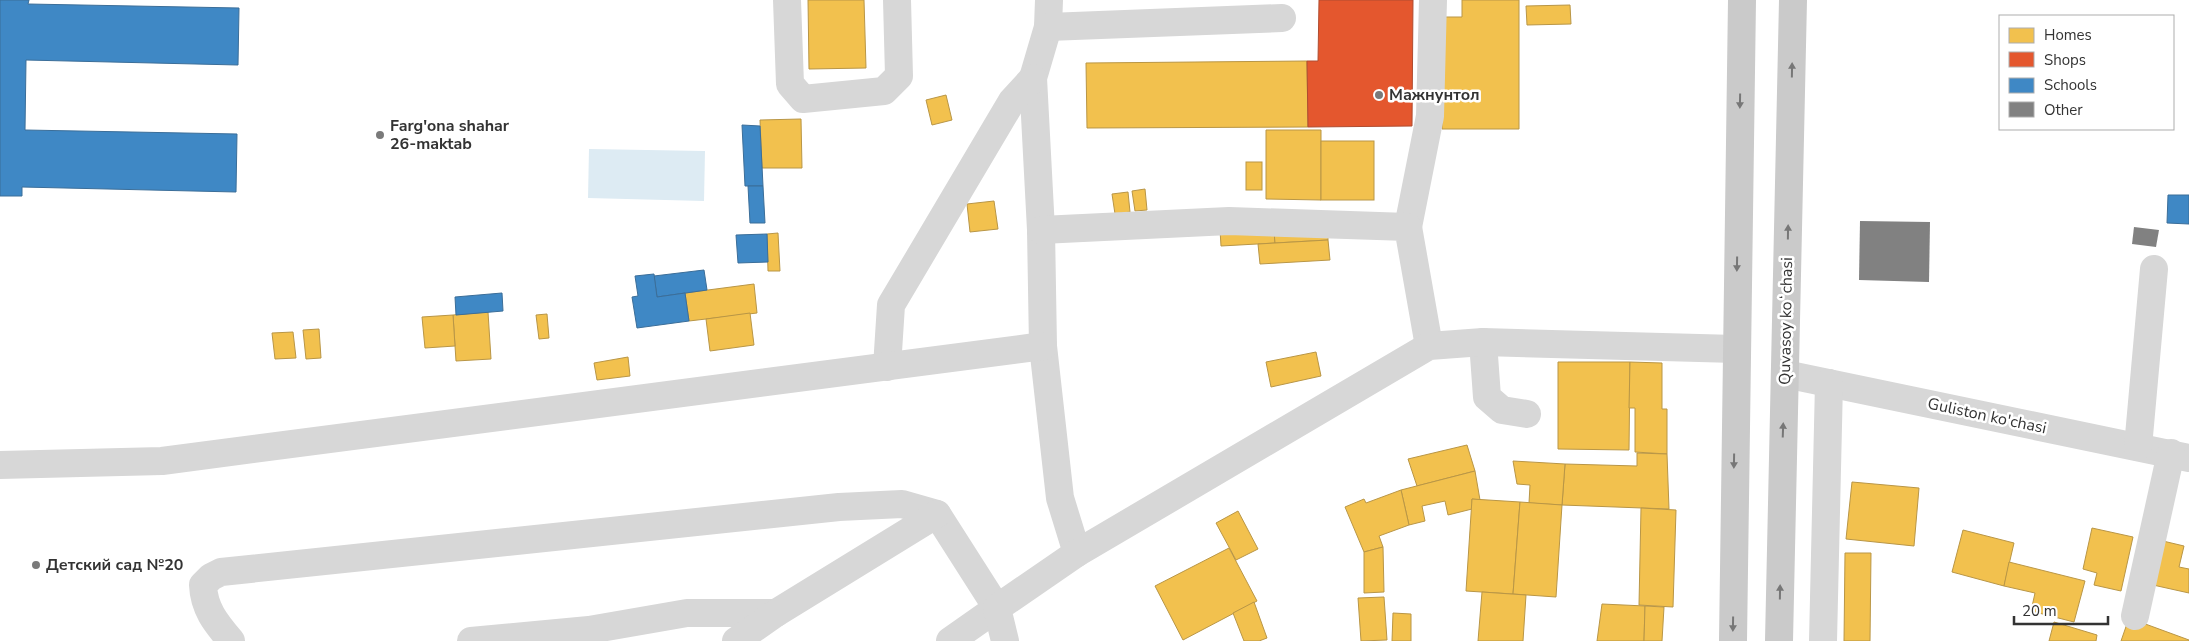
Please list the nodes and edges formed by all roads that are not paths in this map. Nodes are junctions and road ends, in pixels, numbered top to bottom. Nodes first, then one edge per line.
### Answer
1 (787, 0) edge
2 (897, 0) edge
3 (1049, 0) edge
4 (1433, 0) edge
5 (1742, 0) edge
6 (1793, 0) edge
7 (1282, 18) dead end
8 (1048, 27) junction
9 (1033, 78) junction
10 (1408, 227) junction
11 (1041, 230) junction
12 (2154, 270) dead end
13 (1483, 342) junction
14 (1043, 346) junction
15 (1429, 346) junction
16 (1736, 349) junction
17 (887, 367) junction
18 (1785, 374) junction
19 (1829, 383) junction
20 (1527, 414) dead end
21 (2138, 447) junction
22 (2180, 456) edge
23 (0, 465) edge
24 (937, 514) junction
25 (1077, 553) junction
26 (997, 608) junction
27 (776, 613) junction
28 (2136, 616) dead end
29 (580, 635) edge
30 (231, 641) edge
31 (471, 641) edge
32 (736, 641) edge
33 (950, 641) edge
34 (1005, 641) edge
35 (1733, 641) edge
36 (1779, 641) edge
37 (1822, 641) edge

1 - 2 street
3 - 8 street
4 - 10 street
5 -> 16 main road
18 -> 6 main road, Quvasoy koʻchasi
7 - 8 street
8 - 9 street
9 - 11 street
9 - 17 street
10 - 11 street
10 - 15 street
11 - 14 street
12 - 21 street
13 - 15 street
13 - 16 street
13 - 20 street
14 - 17 street
14 - 25 street
15 - 25 street
16 -> 35 main road
17 - 23 street
18 - 19 street, Guliston ko'chasi
36 -> 18 main road, Quvasoy koʻchasi
19 - 21 street, Guliston ko'chasi
19 - 37 street
21 - 22 street, Guliston ko'chasi
22 - 28 street
24 - 26 street
24 - 27 street
24 - 30 street
25 - 26 street
26 - 33 street
26 - 34 street
27 - 29 street
27 - 32 street
29 - 31 street

